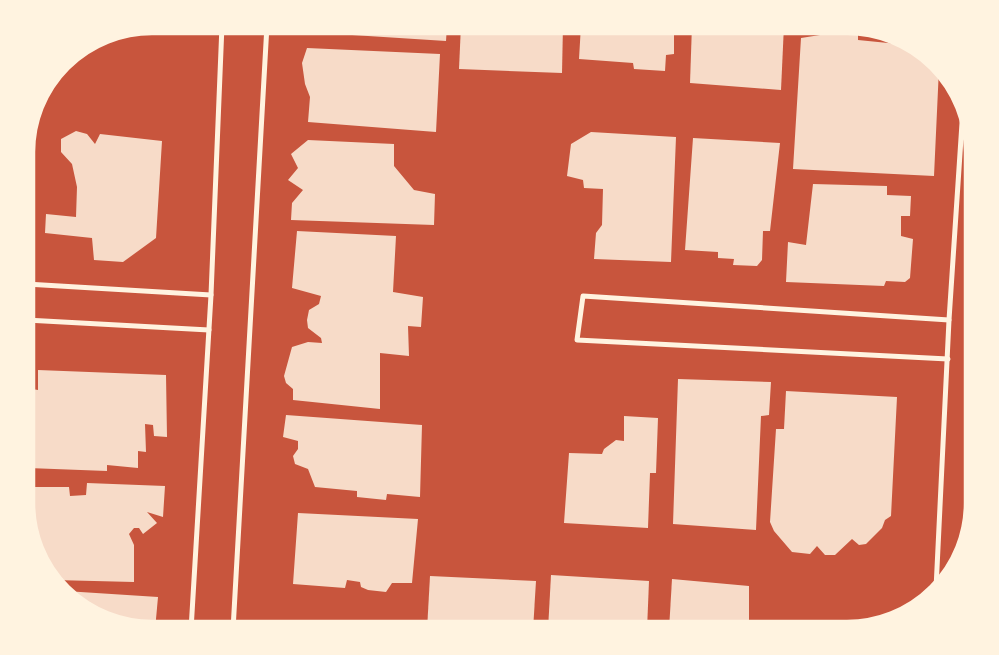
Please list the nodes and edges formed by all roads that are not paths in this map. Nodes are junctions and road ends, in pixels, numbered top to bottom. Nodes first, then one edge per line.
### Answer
1 (222, 34) edge
2 (266, 34) edge
3 (962, 124) edge
4 (34, 284) edge
5 (211, 295) junction
6 (34, 320) edge
7 (949, 320) junction
8 (209, 330) junction
9 (948, 359) junction
10 (936, 580) edge
11 (192, 621) edge
12 (234, 621) edge

1 - 5 street
2 - 12 street
3 - 7 street
4 - 5 street
5 - 8 street
6 - 8 street
7 - 9 street
7 - 9 street
8 - 11 street
9 - 10 street

